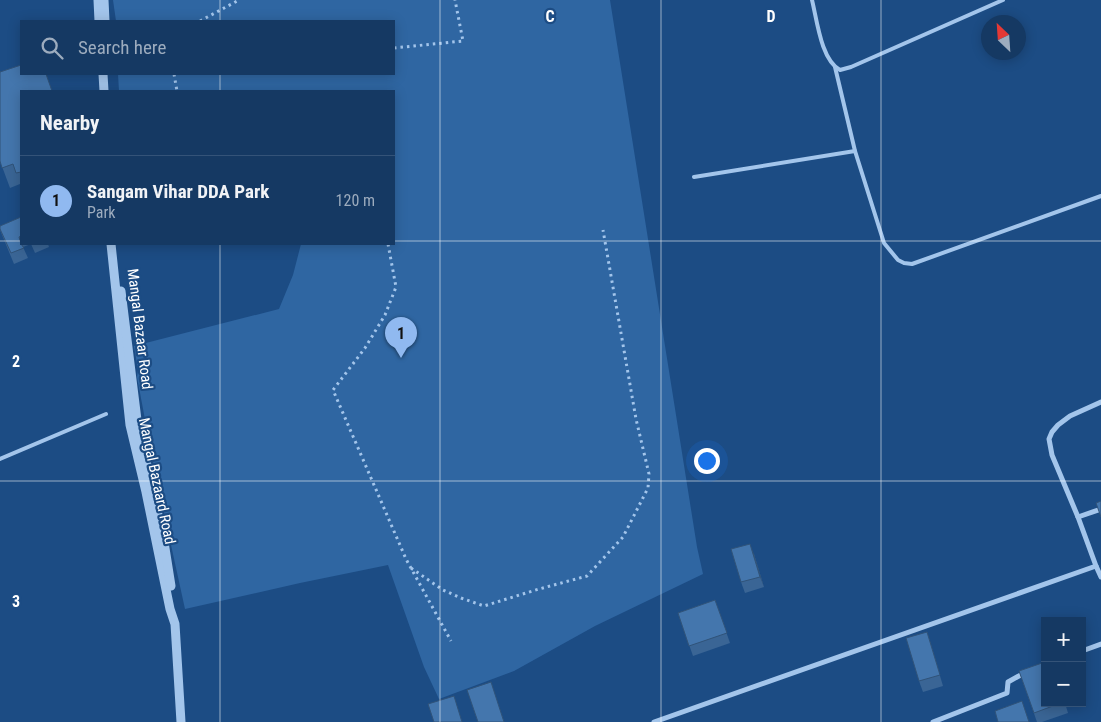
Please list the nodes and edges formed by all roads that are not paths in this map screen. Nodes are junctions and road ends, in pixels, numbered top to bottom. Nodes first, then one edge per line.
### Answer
1 (98, 0) edge
2 (104, 0) edge
3 (812, 0) edge
4 (1003, 0) edge
5 (99, 20) edge
6 (106, 20) edge
7 (835, 67) junction
8 (103, 75) edge
9 (108, 75) edge
10 (104, 90) edge
11 (108, 90) edge
12 (855, 151) junction
13 (694, 177) dead end
14 (1101, 196) edge
15 (110, 245) edge
16 (116, 245) edge
17 (1101, 402) edge
18 (106, 414) dead end
19 (0, 459) edge
20 (1101, 510) edge
21 (1078, 517) junction
22 (1096, 566) junction
23 (1101, 577) edge
24 (175, 624) junction
25 (1101, 644) edge
26 (1086, 650) edge
27 (1028, 671) edge
28 (181, 722) edge
29 (654, 722) edge
30 (933, 722) edge

1 - 5 street
2 - 6 street
3 - 7 lane
4 - 7 lane
7 - 12 lane
8 - 10 street
9 - 11 street
12 - 13 lane
12 - 14 lane
15 - 24 street, Mangal Bazaard Road
16 - 24 street, Mangal Bazaar Road
17 - 21 street
18 - 19 lane
20 - 21 street
21 - 22 street
22 - 23 street
22 - 29 street
24 - 28 street, Mangal Bazaard Road
25 - 26 street
27 - 30 street

